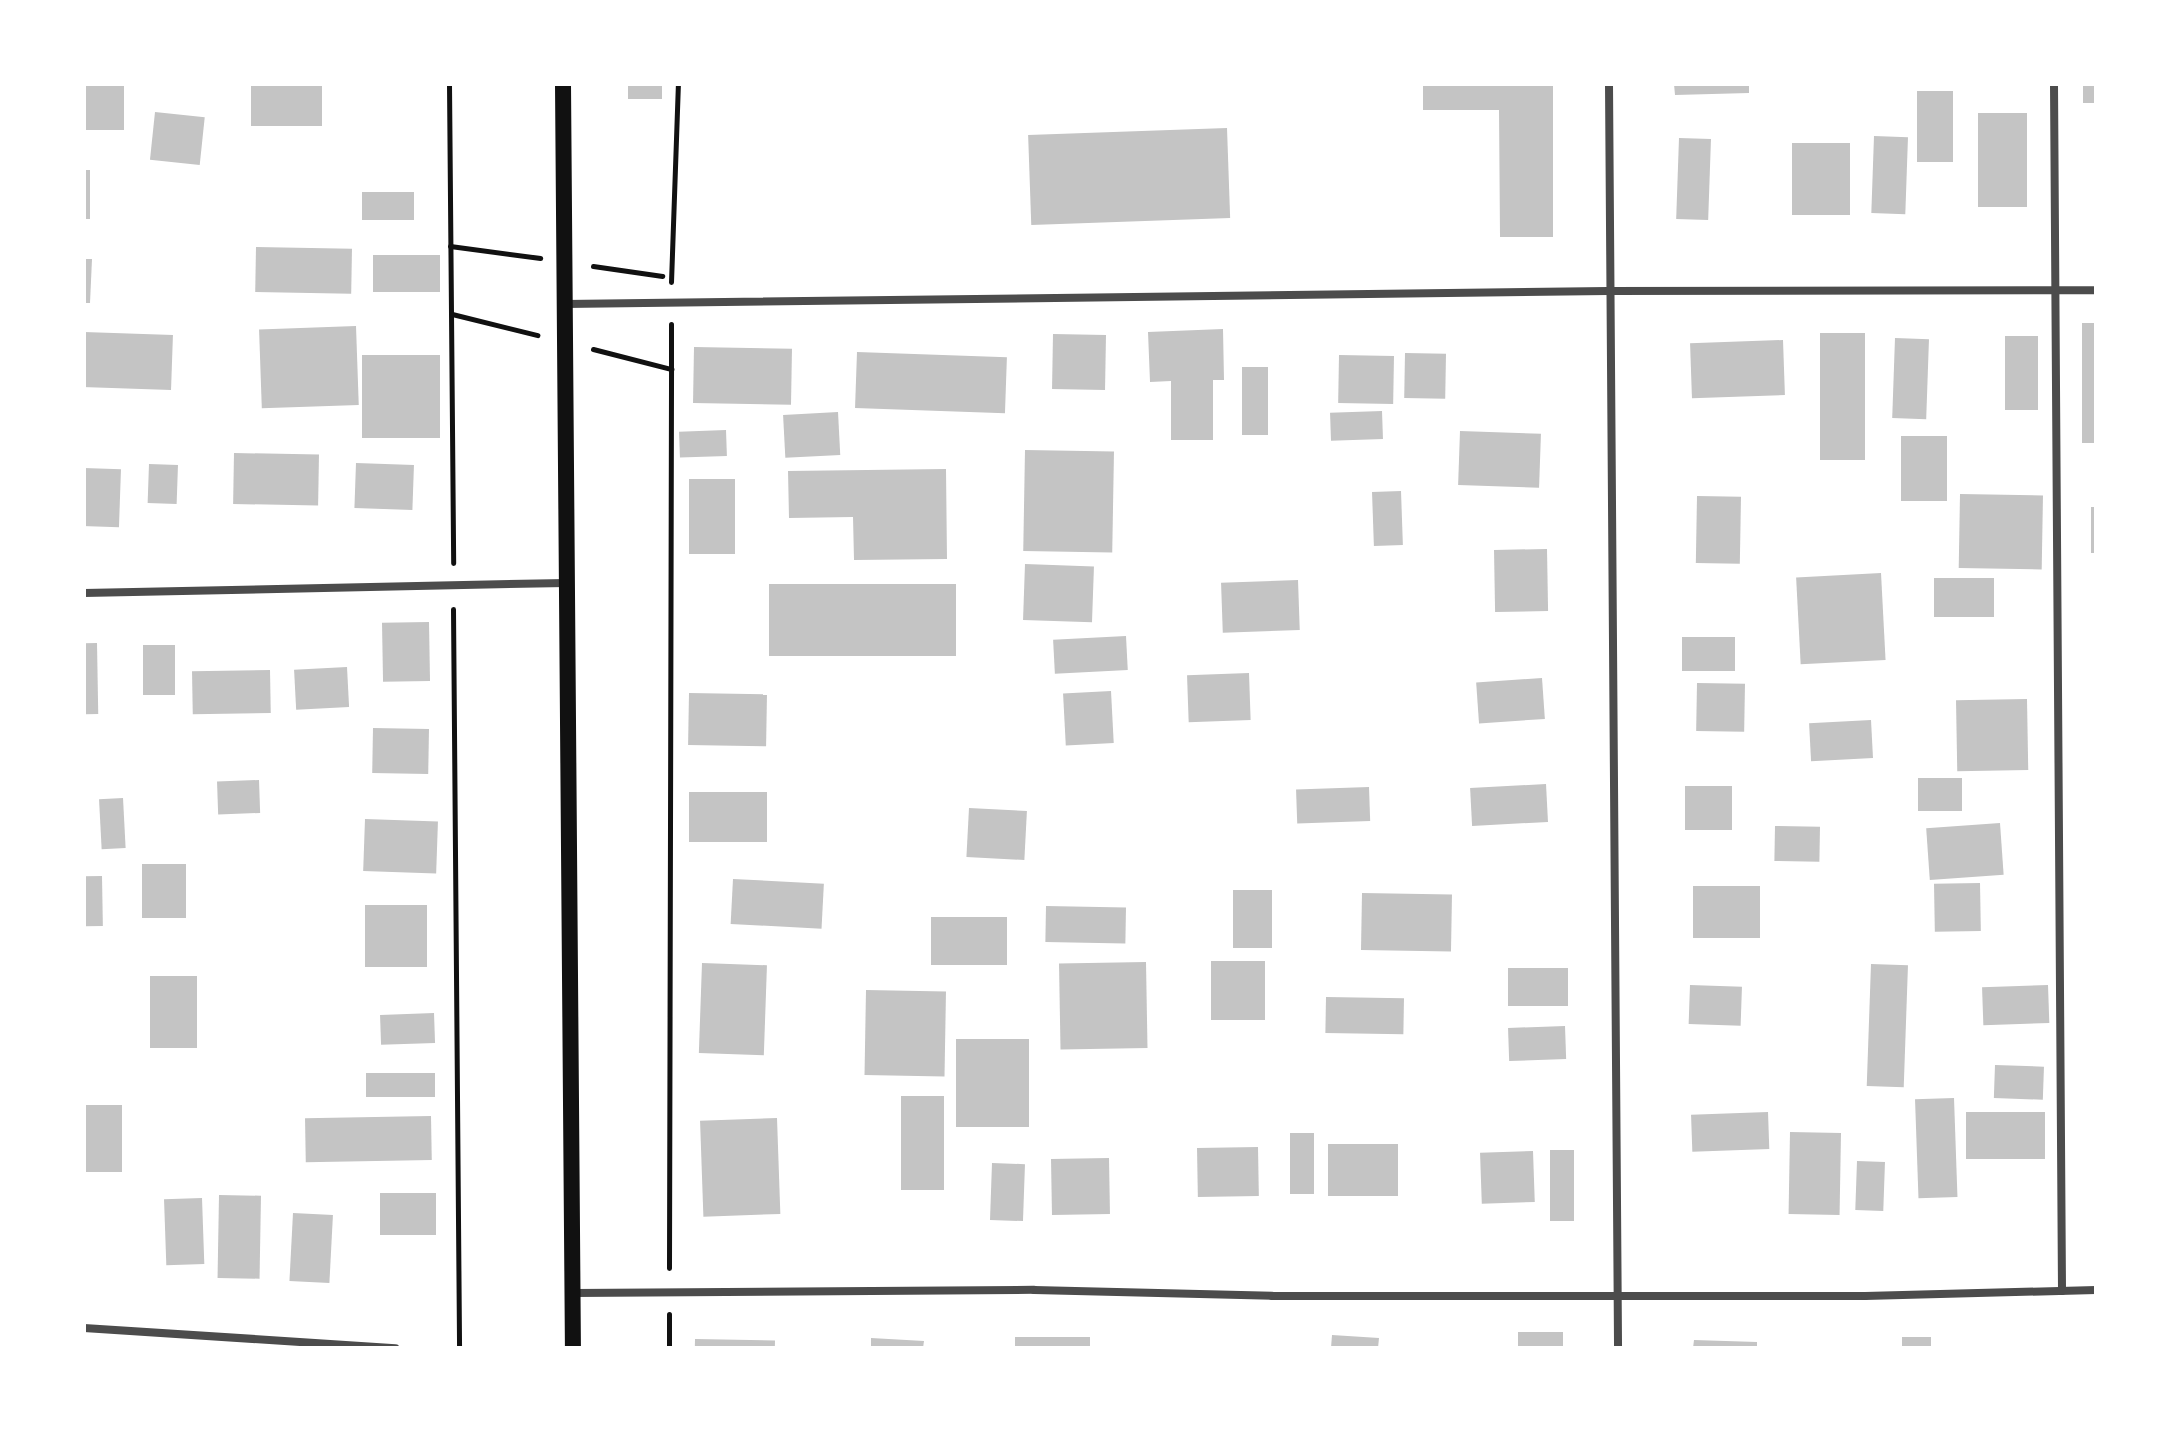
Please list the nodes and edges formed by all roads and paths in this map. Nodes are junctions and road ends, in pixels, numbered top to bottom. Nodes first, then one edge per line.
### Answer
1 (449, 84) edge
2 (563, 84) edge
3 (1609, 84) edge
4 (2054, 84) edge
5 (2096, 290) edge
6 (1608, 291) junction
7 (2055, 291) junction
8 (565, 304) junction
9 (671, 369) dead end
10 (566, 583) junction
11 (453, 585) junction
12 (84, 593) edge
13 (2096, 1290) edge
14 (2062, 1291) junction
15 (574, 1293) junction
16 (669, 1294) junction
17 (1617, 1295) junction
18 (84, 1328) edge
19 (395, 1348) edge
20 (459, 1348) edge
21 (573, 1348) edge
22 (669, 1348) edge
23 (1618, 1348) edge

1 - 11 path
2 - 8 main road
3 - 6 street
4 - 7 street
5 - 7 street
6 - 7 street
6 - 8 street
6 - 17 street
7 - 14 street
8 - 10 main road
9 - 16 path
10 - 11 street
10 - 15 main road
11 - 12 street
11 - 20 path
13 - 14 street
14 - 17 street
15 - 16 street
15 - 21 main road
16 - 17 street
16 - 22 path
17 - 23 street
18 - 19 street

